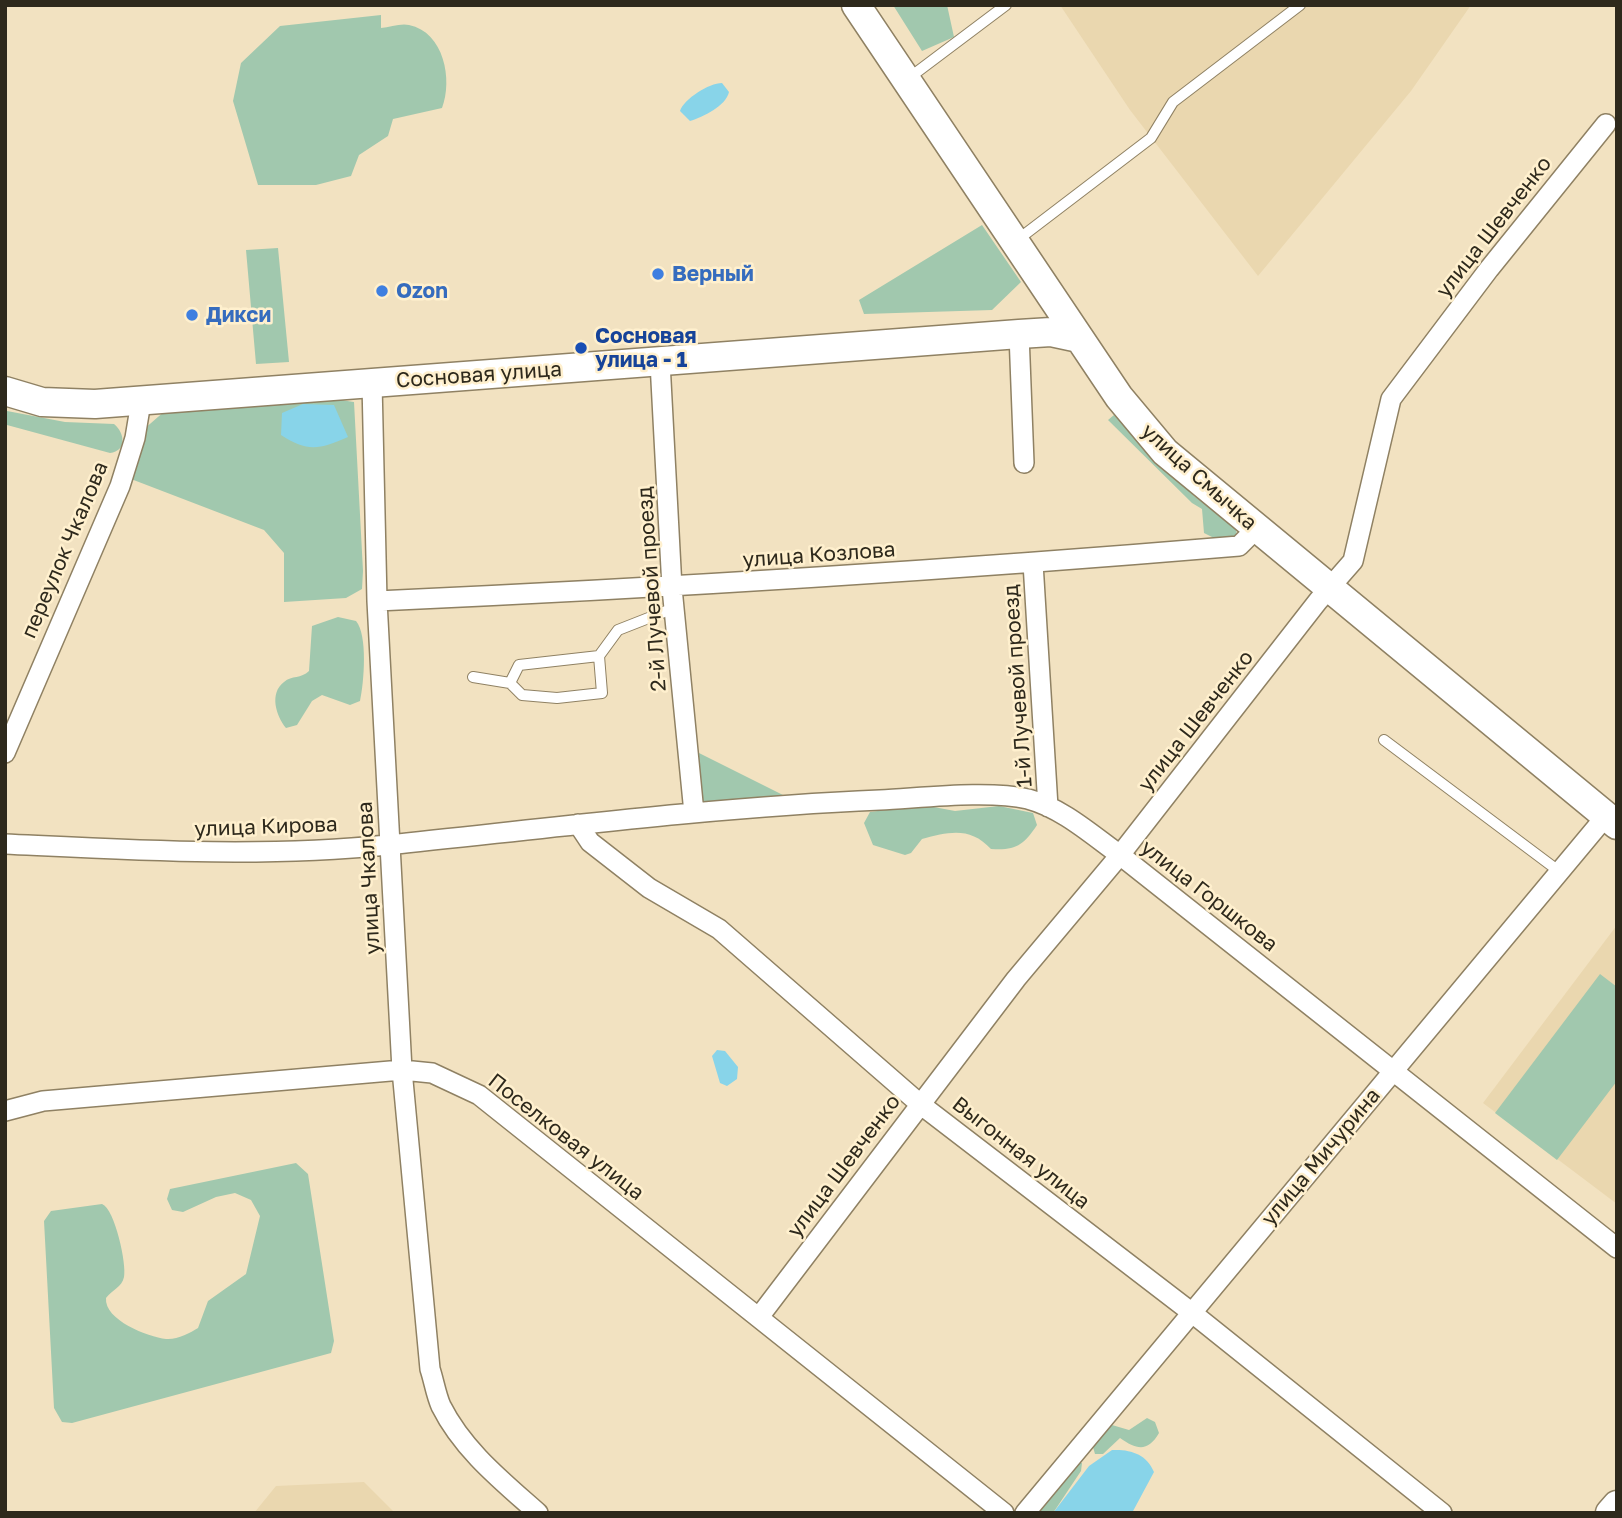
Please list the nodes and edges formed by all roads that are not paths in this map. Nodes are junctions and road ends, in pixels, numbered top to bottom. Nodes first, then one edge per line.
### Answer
1 (856, 5) edge
2 (1006, 5) edge
3 (1300, 5) edge
4 (906, 80) junction
5 (1606, 124) dead end
6 (1016, 242) junction
7 (1019, 334) junction
8 (1079, 338) junction
9 (660, 362) junction
10 (372, 383) junction
11 (5, 391) edge
12 (141, 402) junction
13 (1024, 463) dead end
14 (1256, 529) junction
15 (1033, 563) junction
16 (672, 588) junction
17 (1330, 588) junction
18 (377, 601) junction
19 (674, 608) junction
20 (599, 656) junction
21 (473, 677) dead end
22 (510, 683) junction
23 (1384, 740) dead end
24 (5, 753) edge
25 (1048, 807) junction
26 (694, 813) junction
27 (1613, 815) edge
28 (578, 824) junction
29 (5, 844) edge
30 (390, 845) junction
31 (1120, 855) junction
32 (1560, 872) junction
33 (402, 1070) junction
34 (1394, 1070) junction
35 (920, 1104) junction
36 (5, 1111) edge
37 (1617, 1248) edge
38 (1191, 1312) junction
39 (759, 1317) junction
40 (1617, 1504) edge
41 (538, 1513) edge
42 (1004, 1513) edge
43 (1025, 1513) edge
44 (1442, 1513) edge
45 (1611, 1513) edge

1 - 4 street, улица Смычка
2 - 4 lane
3 - 6 lane
4 - 6 street, улица Смычка
5 - 17 street, улица Шевченко
6 - 8 street, улица Смычка
7 - 8 street, Сосновая улица
7 - 9 street, Сосновая улица
7 - 13 street
8 - 14 street, улица Смычка
9 - 10 street, Сосновая улица
9 - 16 street, 2-й Лучевой проезд
10 - 12 street, Сосновая улица
10 - 18 street, улица Чкалова
11 - 12 street, Сосновая улица
12 - 24 street, переулок Чкалова
14 - 15 street, улица Козлова
14 - 17 street, улица Смычка
15 - 16 street, улица Козлова
15 - 25 street, 1-й Лучевой проезд
16 - 18 street, улица Козлова
16 - 19 street, 2-й Лучевой проезд
17 - 27 street, улица Смычка
17 - 31 street, улица Шевченко
18 - 30 street, улица Чкалова
19 - 20 lane
19 - 26 street, 2-й Лучевой проезд
20 - 22 lane
20 - 22 lane
21 - 22 lane
23 - 32 lane
25 - 26 street, улица Горшкова
25 - 31 street, улица Горшкова
26 - 28 street, улица Кирова
27 - 32 street, улица Мичурина
28 - 30 street, улица Кирова
28 - 35 street, Выгонная улица
29 - 30 street, улица Кирова
30 - 33 street, улица Чкалова
31 - 34 street, улица Горшкова
31 - 35 street, улица Шевченко
32 - 34 street, улица Мичурина
33 - 36 street, Поселковая улица
33 - 39 street, Поселковая улица
33 - 41 street, улица Чкалова
34 - 37 street, улица Горшкова
34 - 38 street, улица Мичурина
35 - 38 street, Выгонная улица
35 - 39 street, улица Шевченко
38 - 43 street, улица Мичурина
38 - 44 street, Выгонная улица
39 - 42 street, Поселковая улица
40 - 45 street

